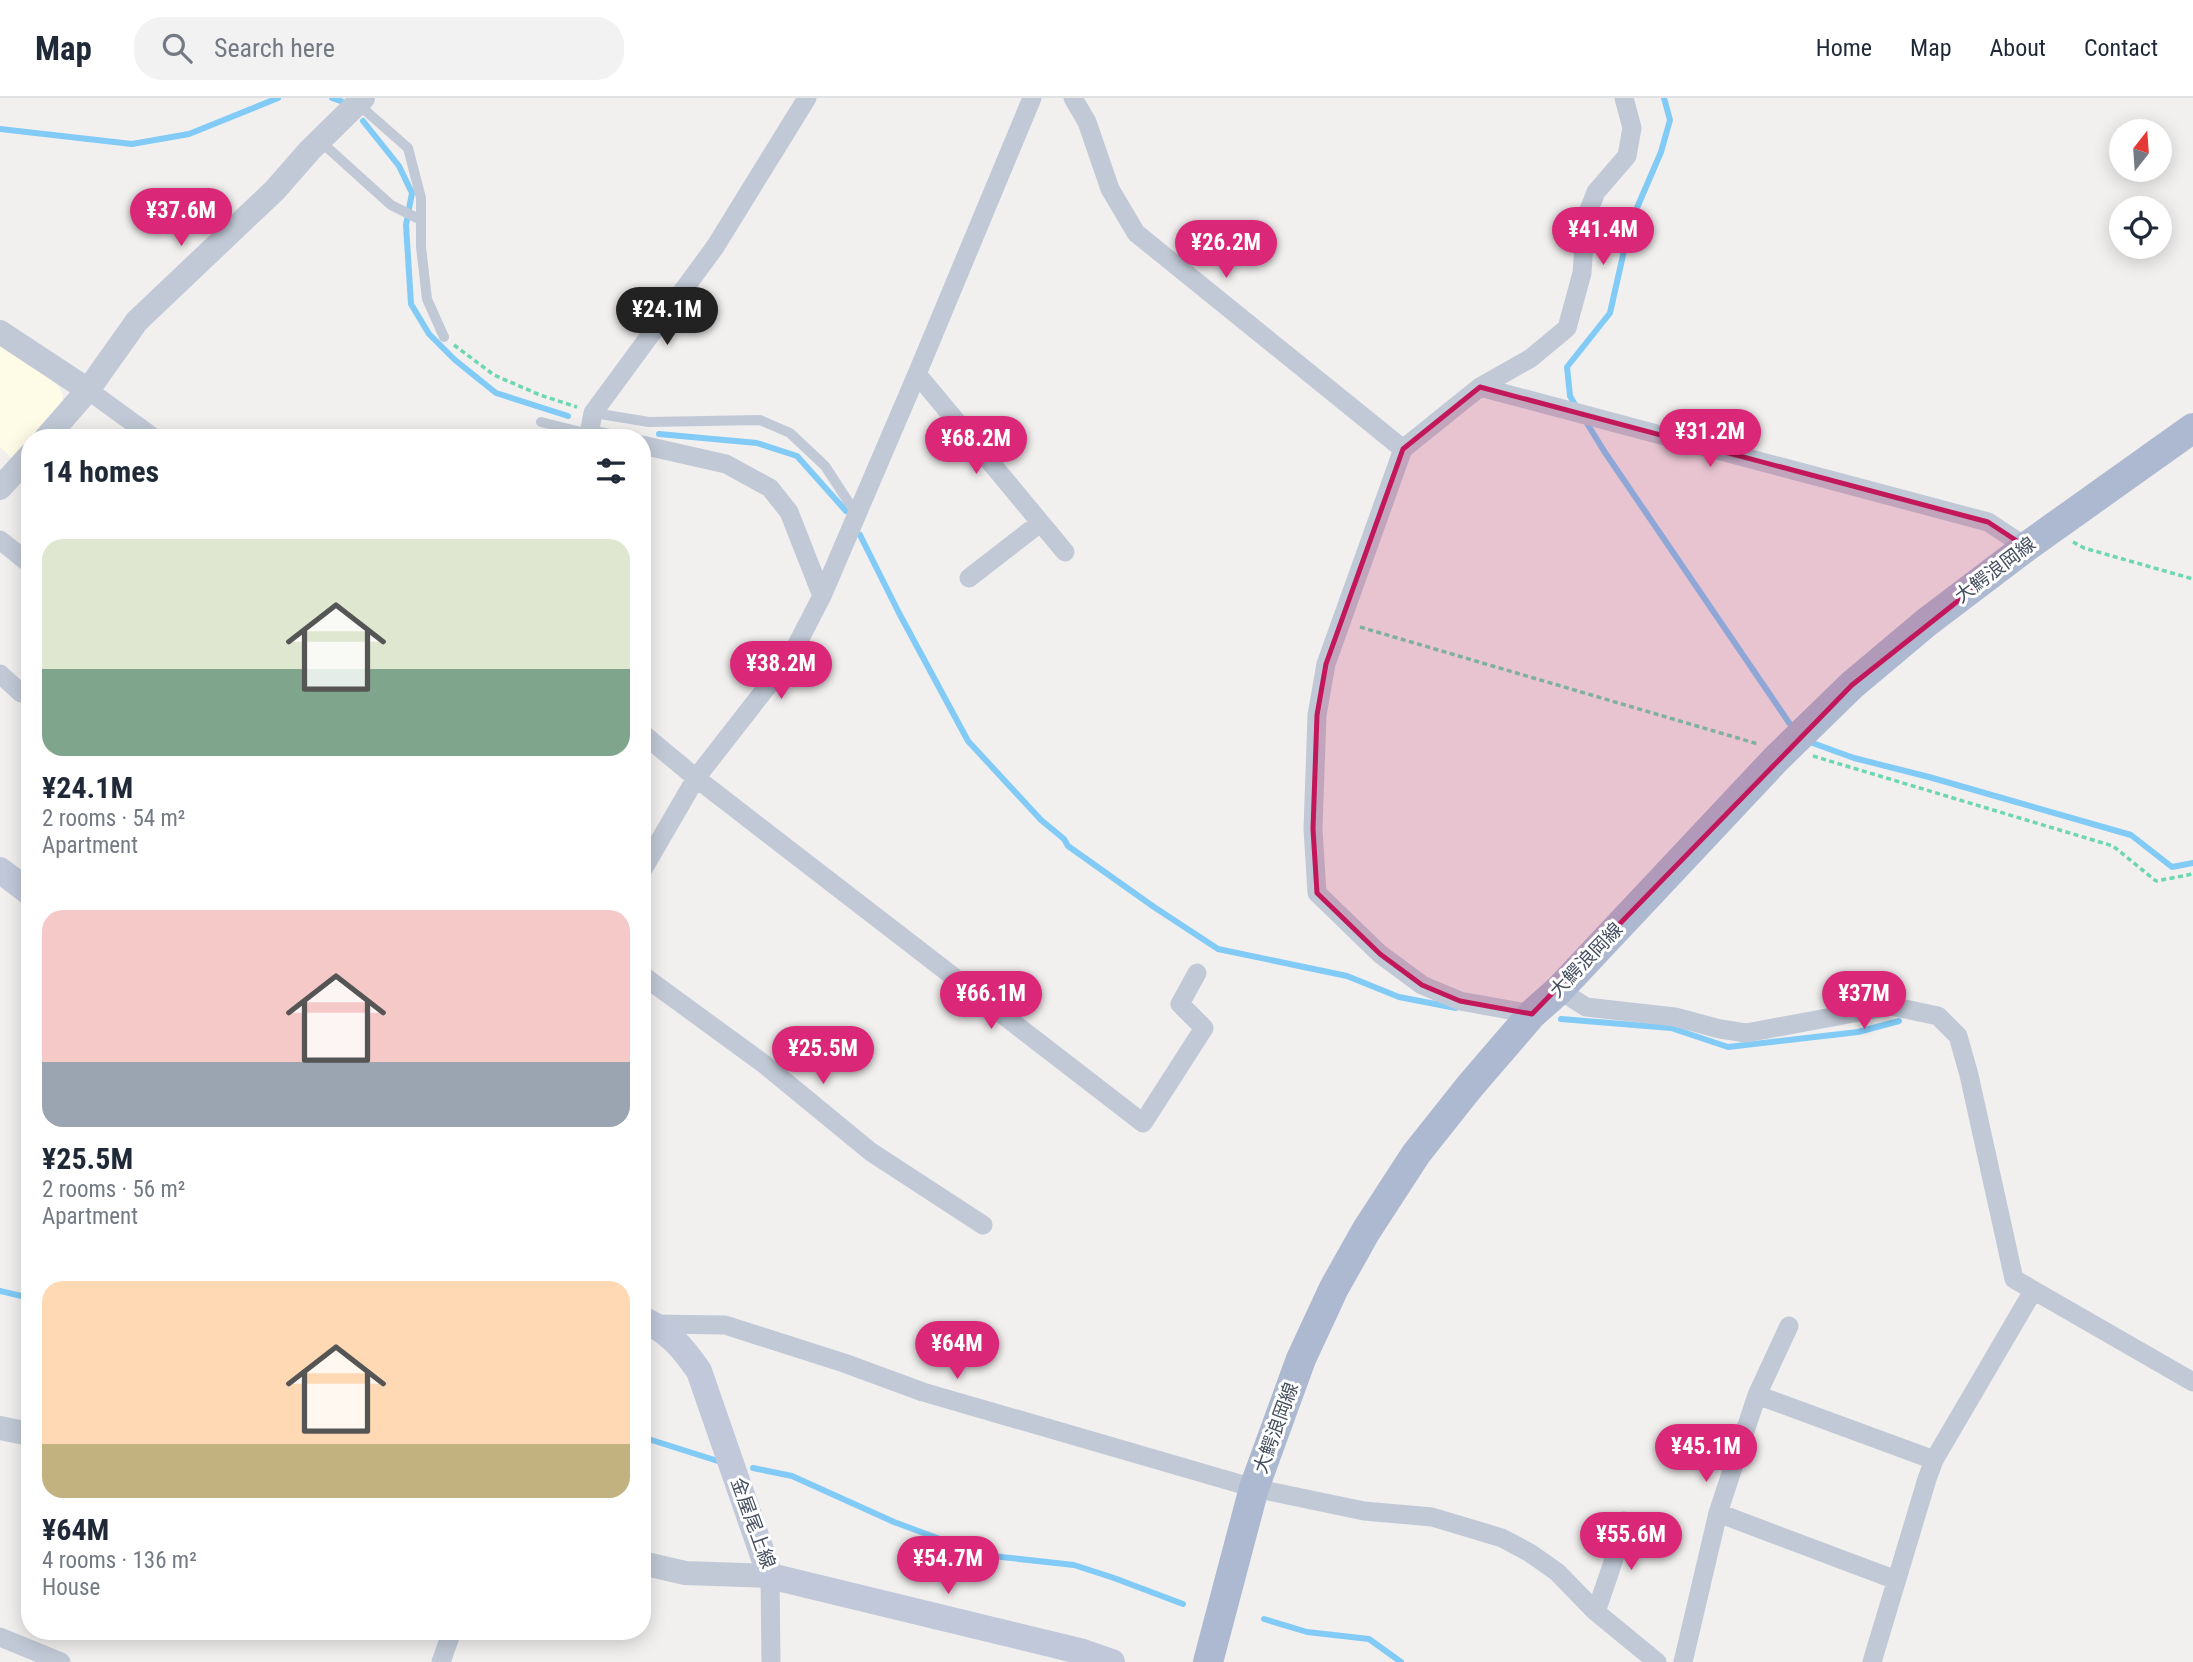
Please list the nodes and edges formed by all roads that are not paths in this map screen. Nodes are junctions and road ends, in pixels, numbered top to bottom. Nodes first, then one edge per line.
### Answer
1 (807, 98) edge
2 (1032, 98) edge
3 (1073, 98) edge
4 (1623, 98) edge
5 (360, 101) edge
6 (320, 140) junction
7 (421, 220) junction
8 (0, 332) edge
9 (444, 337) road end
10 (917, 374) junction
11 (1480, 387) junction
12 (88, 390) junction
13 (593, 412) junction
14 (541, 422) dead end
15 (2193, 428) edge
16 (54, 429) edge
17 (142, 429) edge
18 (572, 429) edge
19 (597, 429) edge
20 (651, 447) edge
21 (1403, 449) junction
22 (21, 465) edge
23 (0, 488) edge
24 (857, 515) junction
25 (1040, 523) junction
26 (2038, 538) junction
27 (0, 540) edge
28 (1065, 552) dead end
29 (21, 557) edge
30 (969, 578) dead end
31 (822, 596) junction
32 (0, 674) edge
33 (21, 693) dead end
34 (651, 740) edge
35 (696, 778) junction
36 (651, 856) edge
37 (0, 870) edge
38 (21, 886) edge
39 (1196, 973) dead end
40 (651, 982) edge
41 (1559, 990) junction
42 (1532, 1014) junction
43 (983, 1226) dead end
44 (2032, 1291) junction
45 (651, 1321) edge
46 (651, 1323) edge
47 (1789, 1326) dead end
48 (2193, 1382) edge
49 (1757, 1395) junction
50 (1, 1432) edge
51 (21, 1433) edge
52 (1934, 1460) junction
53 (1254, 1488) junction
54 (1718, 1513) junction
55 (1623, 1521) dead end
56 (651, 1565) edge
57 (770, 1576) junction
58 (1896, 1580) junction
59 (1596, 1612) junction
60 (0, 1637) edge
61 (449, 1640) edge
62 (61, 1662) edge
63 (441, 1662) edge
64 (771, 1662) edge
65 (1112, 1662) edge
66 (1208, 1662) edge
67 (1657, 1662) edge
68 (1683, 1662) edge
69 (1872, 1662) edge

1 - 13 street
2 - 10 street
3 - 21 street
4 - 11 street
5 - 6 street
5 - 7 lane
6 - 7 lane
6 - 12 street
7 - 9 lane
8 - 12 street
10 - 24 street
10 - 25 street
11 - 21 street
11 - 26 street
12 - 16 street
12 - 17 street
13 - 19 street
13 - 24 lane
14 - 18 lane
15 - 26 main road, 大鰐浪岡線
20 - 31 street
21 - 42 street
22 - 23 street
24 - 31 street
25 - 28 street
25 - 30 street
26 - 41 main road, 大鰐浪岡線
27 - 29 street
31 - 35 street
32 - 33 street
34 - 35 street
35 - 36 street
35 - 39 street
37 - 38 main road
40 - 43 street
41 - 42 main road, 大鰐浪岡線
41 - 44 street
42 - 53 main road, 大鰐浪岡線
44 - 48 street
44 - 52 street
45 - 53 street
46 - 57 main road, 金屋尾上線
47 - 49 street
49 - 52 street
49 - 54 street
50 - 51 street
52 - 58 street
53 - 59 street
53 - 66 main road, 大鰐浪岡線
54 - 58 street
54 - 68 street
55 - 59 street
56 - 57 street
57 - 64 street
57 - 65 main road, 金屋尾上線
58 - 69 street
59 - 67 street
60 - 62 street
61 - 63 street

